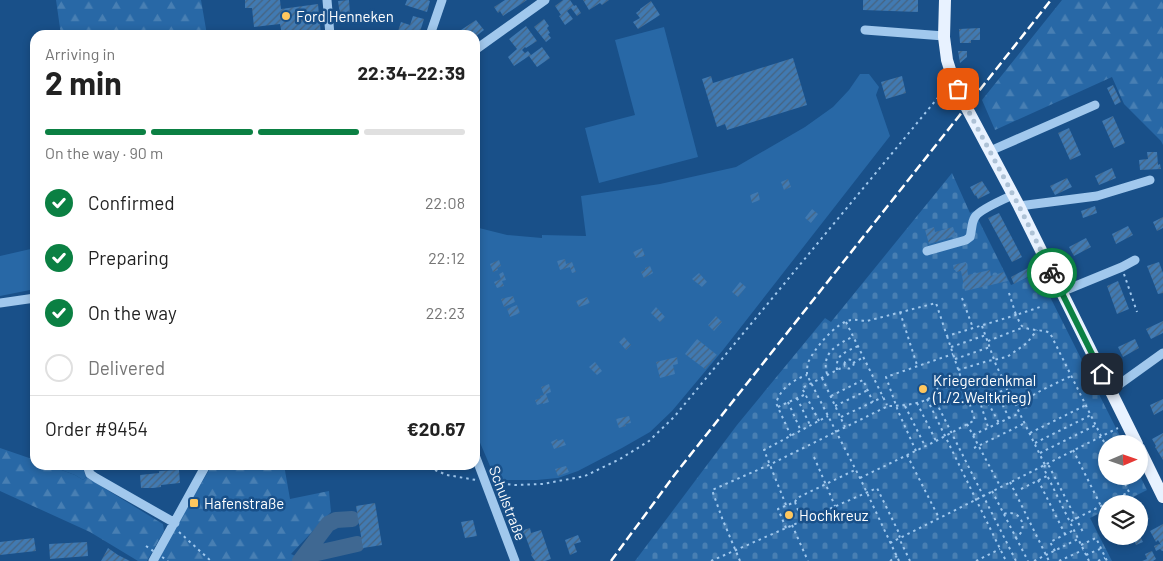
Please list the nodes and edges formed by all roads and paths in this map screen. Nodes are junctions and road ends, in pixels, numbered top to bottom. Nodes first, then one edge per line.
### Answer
1 (327, 0) edge
2 (442, 0) edge
3 (545, 0) edge
4 (945, 0) edge
5 (330, 30) edge
6 (432, 30) edge
7 (865, 30) dead end
8 (944, 36) junction
9 (480, 46) edge
10 (953, 79) junction
11 (1095, 105) dead end
12 (990, 151) junction
13 (1150, 180) dead end
14 (1016, 200) junction
15 (927, 251) dead end
16 (1135, 260) dead end
17 (1122, 267) junction
18 (1061, 292) junction
19 (1009, 293) dead end
20 (962, 298) dead end
21 (30, 299) edge
22 (0, 303) edge
23 (1043, 306) dead end
24 (900, 312) junction
25 (1137, 312) dead end
26 (1016, 315) junction
27 (846, 322) junction
28 (982, 326) junction
29 (972, 328) junction
30 (1024, 328) junction
31 (1037, 330) junction
32 (986, 335) junction
33 (854, 336) junction
34 (947, 336) junction
35 (988, 341) junction
36 (858, 346) junction
37 (951, 347) junction
38 (990, 347) junction
39 (1163, 353) edge
40 (953, 354) junction
41 (864, 357) junction
42 (955, 359) junction
43 (994, 360) junction
44 (853, 363) junction
45 (845, 366) junction
46 (917, 366) junction
47 (837, 370) junction
48 (958, 370) junction
49 (807, 375) junction
50 (827, 375) junction
51 (1072, 376) junction
52 (822, 378) junction
53 (811, 383) junction
54 (937, 384) dead end
55 (1008, 389) junction
56 (868, 390) junction
57 (1110, 390) junction
58 (997, 393) junction
59 (806, 394) junction
60 (831, 396) junction
61 (933, 396) junction
62 (883, 397) junction
63 (986, 397) junction
64 (797, 398) junction
65 (979, 398) junction
66 (927, 399) junction
67 (788, 402) junction
68 (874, 402) junction
69 (969, 402) junction
70 (918, 403) junction
71 (1016, 405) junction
72 (1086, 405) junction
73 (836, 406) junction
74 (888, 406) junction
75 (897, 406) junction
76 (905, 406) junction
77 (778, 407) junction
78 (1020, 413) junction
79 (1091, 415) junction
80 (828, 416) junction
81 (841, 417) junction
82 (1009, 418) junction
83 (819, 421) junction
84 (999, 423) junction
85 (1025, 423) junction
86 (967, 424) junction
87 (1127, 424) junction
88 (1096, 425) junction
89 (810, 426) junction
90 (845, 427) junction
91 (989, 428) junction
92 (800, 431) junction
93 (836, 432) junction
94 (951, 433) junction
95 (1030, 433) junction
96 (973, 435) junction
97 (1101, 435) edge
98 (1103, 435) edge
99 (1132, 435) edge
100 (791, 436) junction
101 (944, 436) junction
102 (1098, 438) edge
103 (936, 441) junction
104 (1035, 443) junction
105 (978, 445) junction
106 (925, 446) junction
107 (974, 448) dead end
108 (1073, 450) junction
109 (916, 451) junction
110 (1040, 454) junction
111 (908, 455) junction
112 (814, 457) dead end
113 (769, 465) junction
114 (1045, 465) junction
115 (1148, 466) edge
116 (480, 467) edge
117 (89, 470) edge
118 (203, 470) edge
119 (435, 470) edge
120 (856, 470) junction
121 (1047, 476) junction
122 (860, 478) junction
123 (1038, 480) junction
124 (486, 482) junction
125 (1010, 482) junction
126 (826, 485) junction
127 (1126, 485) edge
128 (1001, 487) junction
129 (1021, 489) dead end
130 (992, 492) junction
131 (867, 493) junction
132 (1123, 495) edge
133 (983, 496) junction
134 (1163, 497) edge
135 (976, 499) junction
136 (1098, 500) edge
137 (795, 502) junction
138 (786, 505) junction
139 (835, 506) junction
140 (1098, 507) edge
141 (1004, 514) dead end
142 (940, 518) junction
143 (1075, 518) junction
144 (802, 521) junction
145 (1070, 522) junction
146 (174, 525) junction
147 (792, 525) junction
148 (786, 528) junction
149 (1074, 530) junction
150 (1083, 532) dead end
151 (1065, 534) junction
152 (899, 538) junction
153 (1015, 538) junction
154 (1078, 539) junction
155 (890, 543) junction
156 (1081, 545) junction
157 (146, 546) dead end
158 (1101, 548) junction
159 (1000, 549) junction
160 (736, 550) junction
161 (1083, 550) junction
162 (1055, 551) junction
163 (1086, 555) junction
164 (897, 556) junction
165 (1046, 556) junction
166 (1105, 558) junction
167 (153, 561) edge
168 (168, 561) edge
169 (211, 561) edge
170 (515, 561) edge
171 (711, 561) edge
172 (740, 561) edge
173 (808, 561) edge
174 (890, 561) edge
175 (899, 561) edge
176 (910, 561) edge
177 (976, 561) edge
178 (1006, 561) edge
179 (1016, 561) edge
180 (1028, 561) edge
181 (1034, 561) edge
182 (1049, 561) edge
183 (1059, 561) edge
184 (1088, 561) edge
185 (1098, 561) edge
186 (1107, 561) edge

1 - 5 street
2 - 6 street
3 - 9 street
4 - 8 main road
7 - 8 street
8 - 10 main road
10 - 12 main road
10 - 124 path
11 - 12 street
12 - 14 main road
13 - 14 street
14 - 15 street
14 - 18 main road
16 - 17 street
17 - 18 street
17 - 25 path
18 - 57 main road
19 - 26 path
20 - 29 path
21 - 22 street
23 - 26 path
24 - 27 path
24 - 34 path
24 - 46 path
26 - 28 path
26 - 30 path
27 - 33 path
27 - 49 path
28 - 29 path
28 - 32 path
29 - 34 path
30 - 31 path
30 - 35 path
31 - 43 path
31 - 51 path
32 - 35 path
32 - 37 path
33 - 36 path
33 - 50 path
34 - 37 path
35 - 38 path
36 - 41 path
36 - 47 path
37 - 40 path
38 - 42 path
38 - 43 path
39 - 57 street
40 - 42 path
40 - 46 path
41 - 44 path
41 - 62 path
42 - 48 path
43 - 48 path
43 - 55 path
44 - 45 path
44 - 45 path
45 - 47 path
46 - 75 path
47 - 50 path
48 - 69 path
49 - 53 path
49 - 77 path
50 - 52 path
51 - 71 path
51 - 72 path
52 - 53 path
52 - 60 path
53 - 59 path
53 - 80 path
54 - 61 path
55 - 58 path
55 - 71 path
56 - 60 path
56 - 68 path
56 - 73 path
57 - 87 main road
58 - 63 path
58 - 82 path
59 - 64 path
59 - 83 path
60 - 73 path
61 - 66 path
61 - 94 path
62 - 68 path
62 - 74 path
63 - 65 path
63 - 84 path
64 - 67 path
64 - 89 path
65 - 69 path
65 - 91 path
66 - 70 path
66 - 101 path
67 - 77 path
67 - 92 path
68 - 81 path
69 - 86 path
70 - 76 path
70 - 103 path
71 - 78 path
72 - 79 path
72 - 95 path
73 - 81 path
74 - 75 path
74 - 90 path
75 - 76 path
75 - 109 path
76 - 106 path
77 - 100 path
78 - 82 path
78 - 85 path
79 - 88 path
79 - 104 path
80 - 83 path
80 - 93 path
81 - 90 path
82 - 84 path
83 - 89 path
84 - 91 path
85 - 95 path
85 - 105 path
86 - 94 path
86 - 96 path
87 - 98 path
87 - 99 main road
88 - 97 path
88 - 110 path
89 - 92 path
90 - 93 path
91 - 96 path
92 - 100 path
93 - 113 path
93 - 120 path
94 - 101 path
94 - 133 path
95 - 104 path
96 - 105 path
100 - 113 path
101 - 103 path
101 - 135 path
102 - 108 path
103 - 106 path
104 - 110 path
105 - 107 path
105 - 128 path
106 - 109 path
108 - 114 path
108 - 136 path
109 - 111 path
110 - 114 path
111 - 122 path
111 - 142 path
112 - 126 path
113 - 138 path
113 - 160 path
114 - 121 path
114 - 125 path
114 - 143 path
115 - 134 main road
116 - 124 street, Schulstraße
117 - 146 street
118 - 146 street
119 - 124 path
120 - 122 path
120 - 126 path
121 - 123 path
121 - 145 path
122 - 131 path
123 - 129 path
123 - 151 path
124 - 170 street, Schulstraße
125 - 128 path
125 - 165 path
126 - 137 path
126 - 139 path
127 - 132 path
128 - 130 path
130 - 133 path
130 - 153 path
131 - 139 path
131 - 152 path
131 - 155 path
133 - 135 path
133 - 179 path
135 - 142 path
135 - 159 path
137 - 138 path
137 - 144 path
138 - 148 path
139 - 144 path
140 - 143 path
141 - 153 path
142 - 152 path
143 - 145 path
143 - 150 path
144 - 147 path
145 - 149 path
146 - 167 street
146 - 169 path
147 - 148 path
147 - 173 path
148 - 160 path
149 - 151 path
149 - 154 path
151 - 162 path
152 - 155 path
152 - 176 path
153 - 180 path
154 - 156 path
154 - 162 path
155 - 164 path
156 - 158 path
156 - 161 path
157 - 168 path, bridge
158 - 163 path
158 - 166 path
159 - 177 path
159 - 178 path
160 - 171 path
160 - 172 path
161 - 163 path
161 - 183 path
162 - 165 path
163 - 184 path
164 - 174 path
164 - 175 path
165 - 181 path
165 - 182 path
166 - 185 path
166 - 186 path

